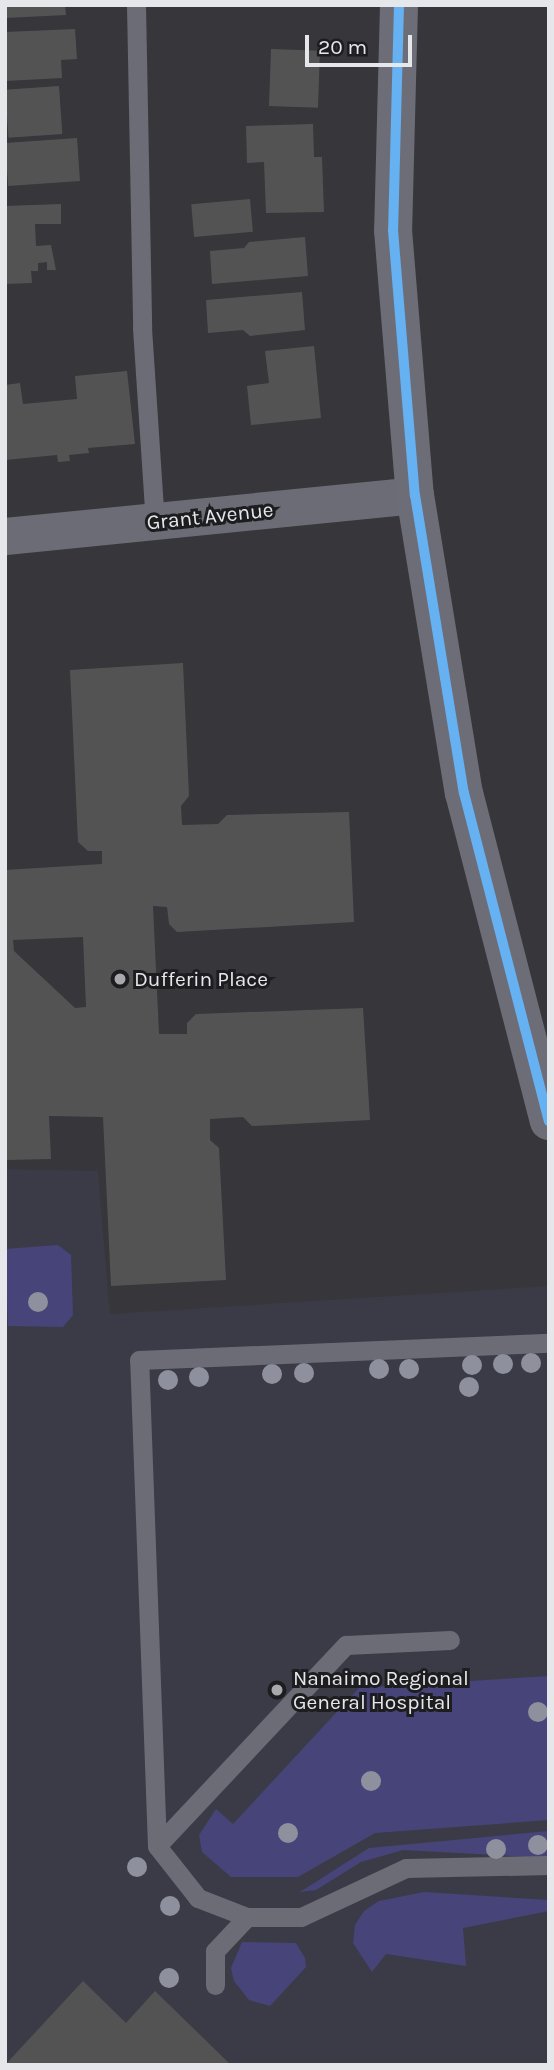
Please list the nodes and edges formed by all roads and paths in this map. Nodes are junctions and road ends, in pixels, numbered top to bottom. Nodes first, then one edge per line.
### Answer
1 (136, 5) edge
2 (399, 5) edge
3 (415, 495) junction
4 (155, 522) junction
5 (5, 536) edge
6 (549, 1121) edge
7 (549, 1343) edge
8 (450, 1640) dead end
9 (157, 1846) junction
10 (549, 1864) edge
11 (247, 1917) junction
12 (215, 1985) dead end

1 - 4 lane
2 - 3 street
3 - 4 street, Grant Avenue
3 - 6 street
4 - 5 street, Grant Avenue
7 - 9 lane
8 - 9 lane
9 - 11 lane
10 - 11 lane
11 - 12 lane

